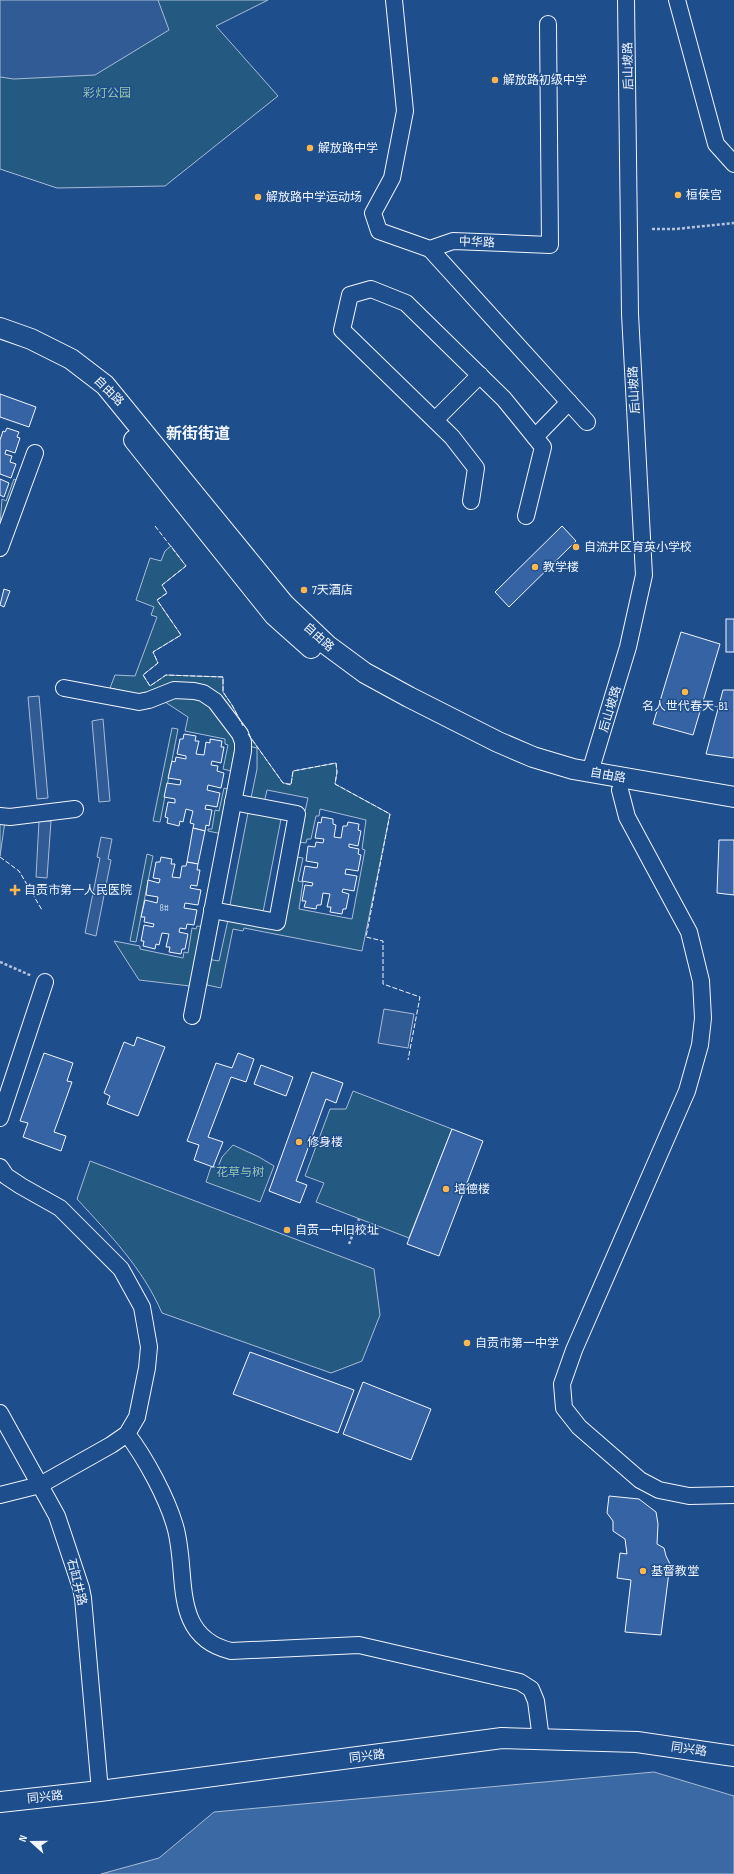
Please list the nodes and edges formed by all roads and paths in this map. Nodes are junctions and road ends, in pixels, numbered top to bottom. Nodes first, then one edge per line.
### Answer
1 (394, 0) edge
2 (626, 0) edge
3 (677, 0) edge
4 (548, 24) dead end
5 (734, 164) edge
6 (734, 223) edge
7 (652, 229) dead end
8 (430, 249) junction
9 (0, 328) edge
10 (0, 341) edge
11 (480, 375) junction
12 (569, 402) junction
13 (435, 420) junction
14 (587, 422) dead end
15 (535, 437) junction
16 (34, 453) dead end
17 (471, 501) dead end
18 (526, 516) dead end
19 (1, 544) edge
20 (64, 688) dead end
21 (590, 772) junction
22 (620, 790) junction
23 (734, 797) edge
24 (233, 802) junction
25 (75, 809) dead end
26 (734, 809) edge
27 (0, 816) edge
28 (212, 910) junction
29 (0, 962) edge
30 (45, 982) joint
31 (192, 1016) dead end
32 (0, 1118) edge
33 (0, 1167) edge
34 (359, 1219) dead end
35 (349, 1244) dead end
36 (0, 1413) edge
37 (127, 1434) junction
38 (40, 1485) junction
39 (0, 1495) edge
40 (734, 1495) edge
41 (540, 1739) junction
42 (734, 1756) edge
43 (100, 1791) junction
44 (0, 1802) edge

1 - 8 street
2 - 21 street, 后山坡路
3 - 5 street
4 - 8 street, 中华路
6 - 7 path
8 - 12 street
9 - 21 main road, 自由路
10 - 22 main road, 自由路
11 - 13 street
11 - 13 street
11 - 15 street
12 - 14 street
12 - 15 street
13 - 17 street
15 - 18 street
16 - 19 street
20 - 24 street
21 - 23 main road, 自由路
22 - 26 main road, 自由路
22 - 40 street
24 - 28 street
24 - 28 street
25 - 27 street
28 - 31 street
29 - 30 path
30 - 32 street
33 - 37 street
34 - 35 path
36 - 38 street, 石缸井路
37 - 38 street
37 - 41 street
38 - 39 street
38 - 43 street, 石缸井路
41 - 42 main road, 同兴路
41 - 43 main road, 同兴路
43 - 44 main road, 同兴路

